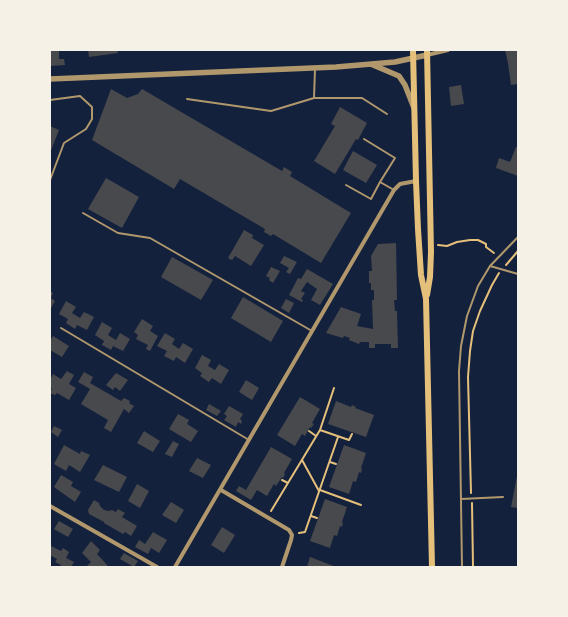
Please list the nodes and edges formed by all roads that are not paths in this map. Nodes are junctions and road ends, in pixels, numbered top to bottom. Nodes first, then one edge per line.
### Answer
1 (413, 50) edge
2 (448, 50) edge
3 (427, 53) edge
4 (416, 58) junction
5 (369, 64) junction
6 (315, 68) junction
7 (50, 79) edge
8 (314, 98) junction
9 (187, 99) dead end
10 (50, 100) edge
11 (414, 110) junction
12 (387, 114) dead end
13 (364, 139) dead end
14 (50, 180) edge
15 (416, 181) junction
16 (380, 182) junction
17 (346, 185) dead end
18 (394, 190) junction
19 (83, 213) dead end
20 (518, 237) edge
21 (490, 266) junction
22 (518, 274) edge
23 (426, 299) junction
24 (61, 328) dead end
25 (313, 331) junction
26 (250, 440) junction
27 (221, 490) junction
28 (503, 496) dead end
29 (461, 499) junction
30 (50, 506) edge
31 (157, 567) edge
32 (175, 567) edge
33 (282, 567) edge
34 (432, 567) edge
35 (462, 567) edge

1 - 4 main road
2 - 3 street
3 - 4 street
3 - 23 main road
4 - 5 street
4 - 11 main road
5 - 6 street
5 - 11 street
6 - 7 street
6 - 8 lane
8 - 9 lane
8 - 12 lane
10 - 14 lane
11 - 15 main road
13 - 16 lane
15 - 18 street
15 - 23 main road
16 - 17 lane
16 - 18 lane
18 - 25 street
19 - 25 lane
20 - 21 lane
21 - 22 lane
21 - 29 lane
23 - 34 main road
24 - 26 lane
25 - 26 street
26 - 27 street
27 - 32 street
27 - 33 street
28 - 29 lane
29 - 35 lane
30 - 31 street

